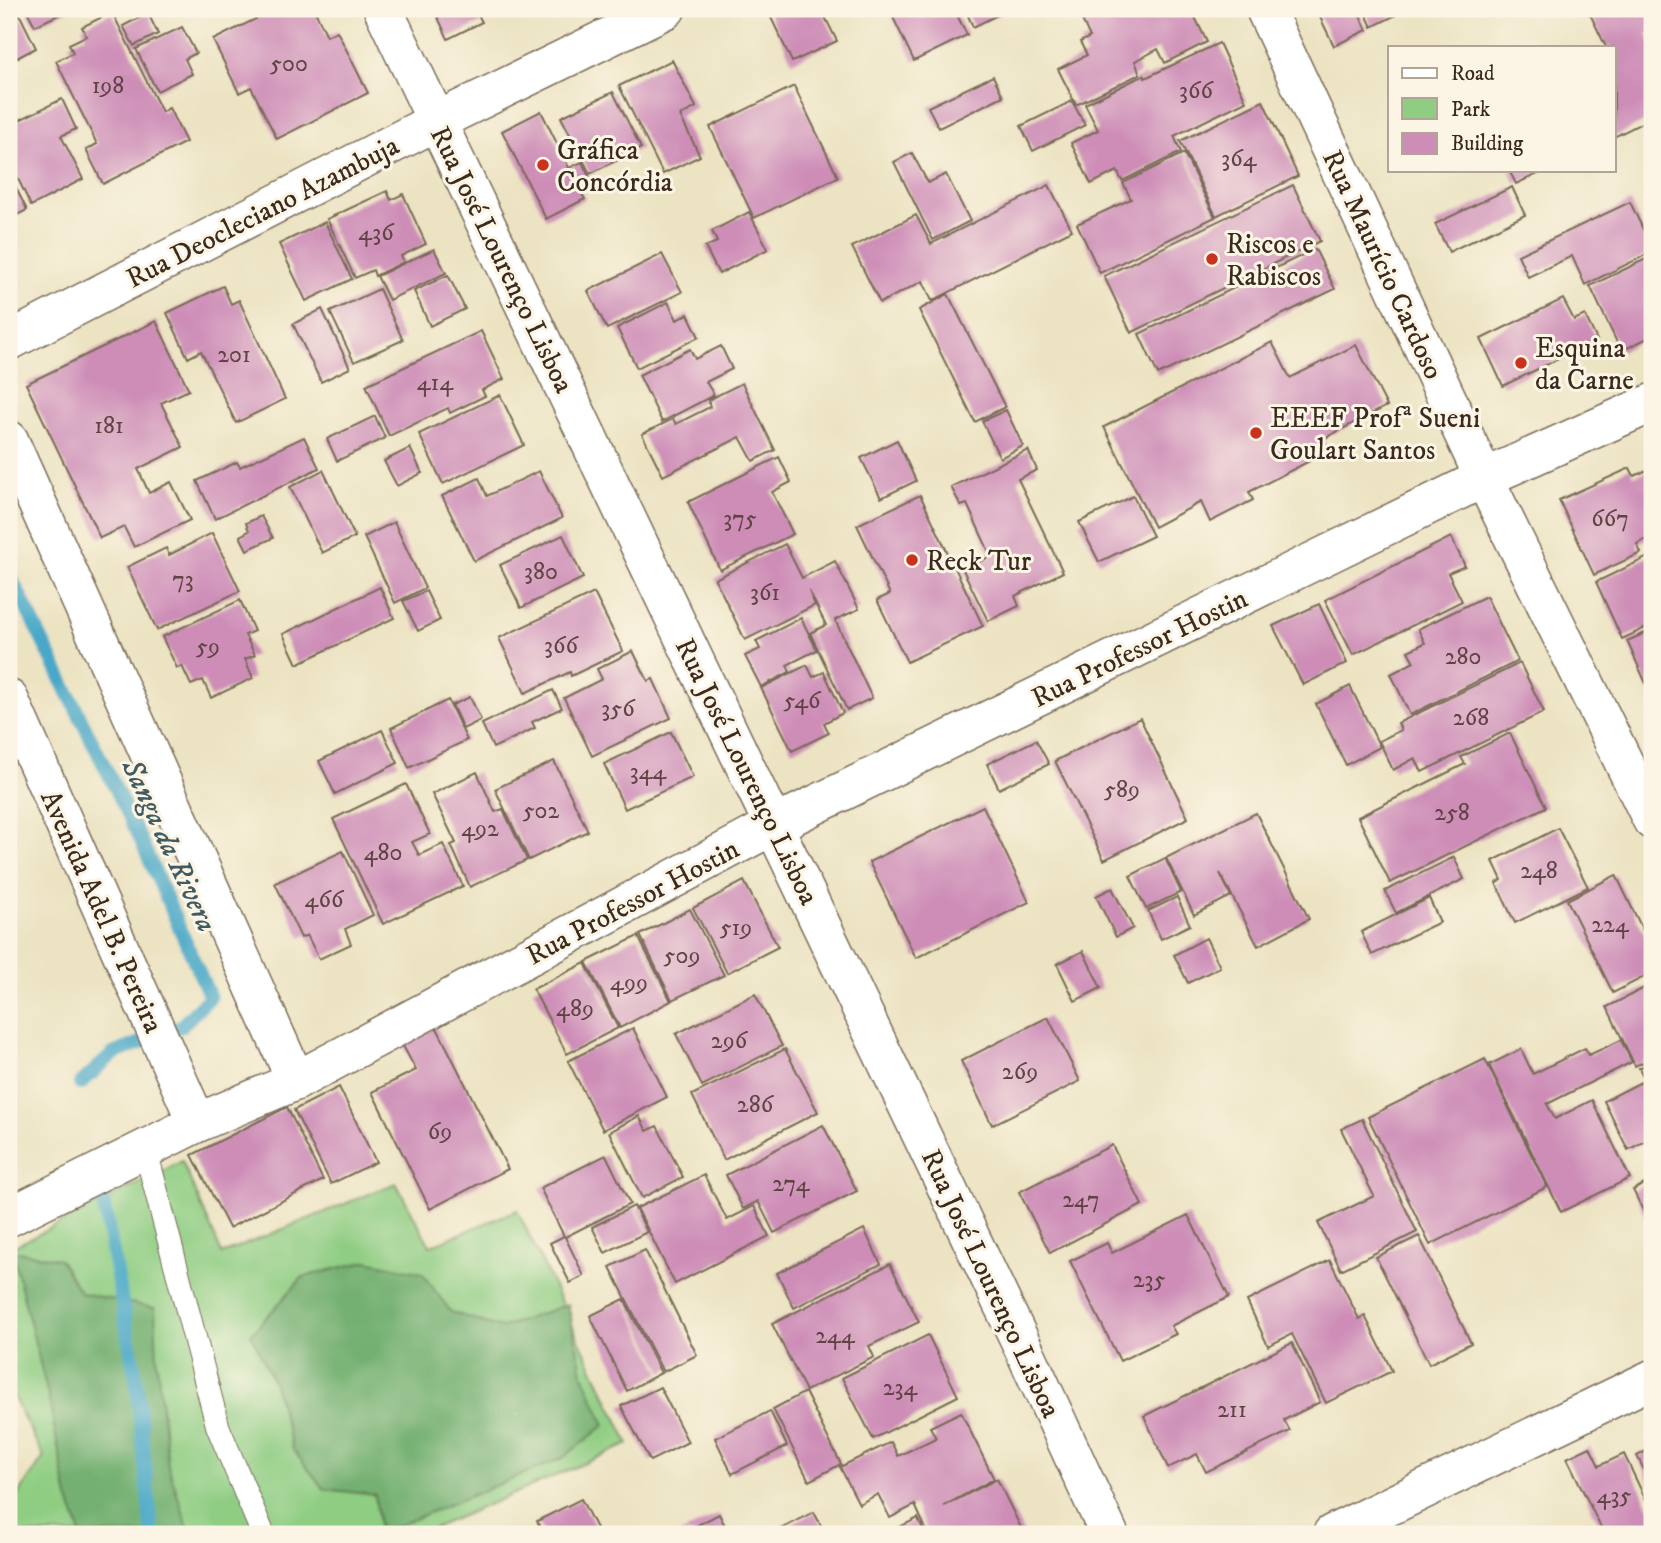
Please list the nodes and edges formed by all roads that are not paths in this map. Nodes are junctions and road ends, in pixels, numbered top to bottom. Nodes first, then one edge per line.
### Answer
1 (383, 9) edge
2 (667, 9) edge
3 (1265, 9) edge
4 (438, 121) junction
5 (9, 341) edge
6 (1652, 403) edge
7 (9, 440) edge
8 (1484, 478) junction
9 (9, 699) edge
10 (1652, 820) edge
11 (774, 825) junction
12 (296, 1081) junction
13 (197, 1123) junction
14 (145, 1148) junction
15 (9, 1217) edge
16 (1652, 1378) edge
17 (263, 1534) edge
18 (1109, 1534) edge
19 (1332, 1534) edge

1 - 4 street, Rua José Lourenço Lisboa
2 - 4 street, Rua Deocleciano Azambuja
3 - 8 street, Rua Maurício Cardoso
4 - 5 street, Rua Deocleciano Azambuja
4 - 11 street, Rua José Lourenço Lisboa
6 - 8 street, Rua Professor Hostin
7 - 12 street
8 - 10 street, Rua Maurício Cardoso
8 - 11 street, Rua Professor Hostin
9 - 13 street, Avenida Adel B. Pereira
11 - 12 street, Rua Professor Hostin
11 - 18 street, Rua José Lourenço Lisboa
12 - 13 street, Rua Professor Hostin
13 - 14 street, Rua Professor Hostin
14 - 15 street, Rua Professor Hostin
14 - 17 lane
16 - 19 street

